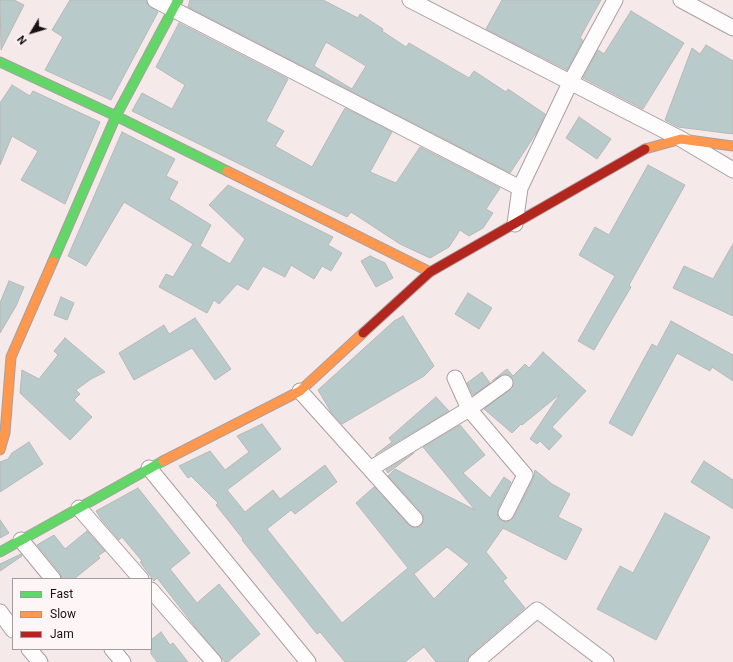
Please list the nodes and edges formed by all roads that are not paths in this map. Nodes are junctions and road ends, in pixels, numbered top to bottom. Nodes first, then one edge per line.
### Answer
1 (155, 0) edge
2 (410, 0) edge
3 (615, 0) edge
4 (681, 0) edge
5 (175, 4) edge
6 (733, 28) edge
7 (0, 62) edge
8 (570, 83) junction
9 (116, 116) junction
10 (681, 139) junction
11 (733, 146) edge
12 (733, 170) edge
13 (520, 188) junction
14 (515, 224) junction
15 (430, 272) junction
16 (455, 378) dead end
17 (505, 383) dead end
18 (300, 391) junction
19 (469, 409) junction
20 (0, 450) edge
21 (149, 468) junction
22 (370, 469) junction
23 (79, 508) junction
24 (506, 513) dead end
25 (415, 519) dead end
26 (21, 540) junction
27 (0, 552) edge
28 (52, 578) edge
29 (140, 578) edge
30 (152, 591) edge
31 (0, 612) edge
32 (12, 629) edge
33 (30, 650) edge
34 (113, 650) edge
35 (40, 662) edge
36 (123, 662) edge
37 (214, 662) edge
38 (308, 662) edge
39 (476, 662) edge
40 (606, 662) edge

1 - 5 street
2 - 8 street
3 - 8 street
4 - 6 street
5 - 9 street
5 - 13 street
7 - 9 street
8 - 10 street
8 - 13 street
9 - 15 street
9 - 20 street
10 - 11 street
10 - 12 street
10 - 14 street
13 - 14 street
14 - 15 street
15 - 18 street
16 - 19 street
17 - 19 street
18 - 21 street
18 - 22 street
19 - 22 street
19 - 24 street
21 - 23 street
21 - 38 street
22 - 25 street
23 - 26 street
23 - 29 street
26 - 27 street
26 - 28 street
30 - 37 street
31 - 32 street
33 - 35 street
34 - 36 street
39 - 40 street

